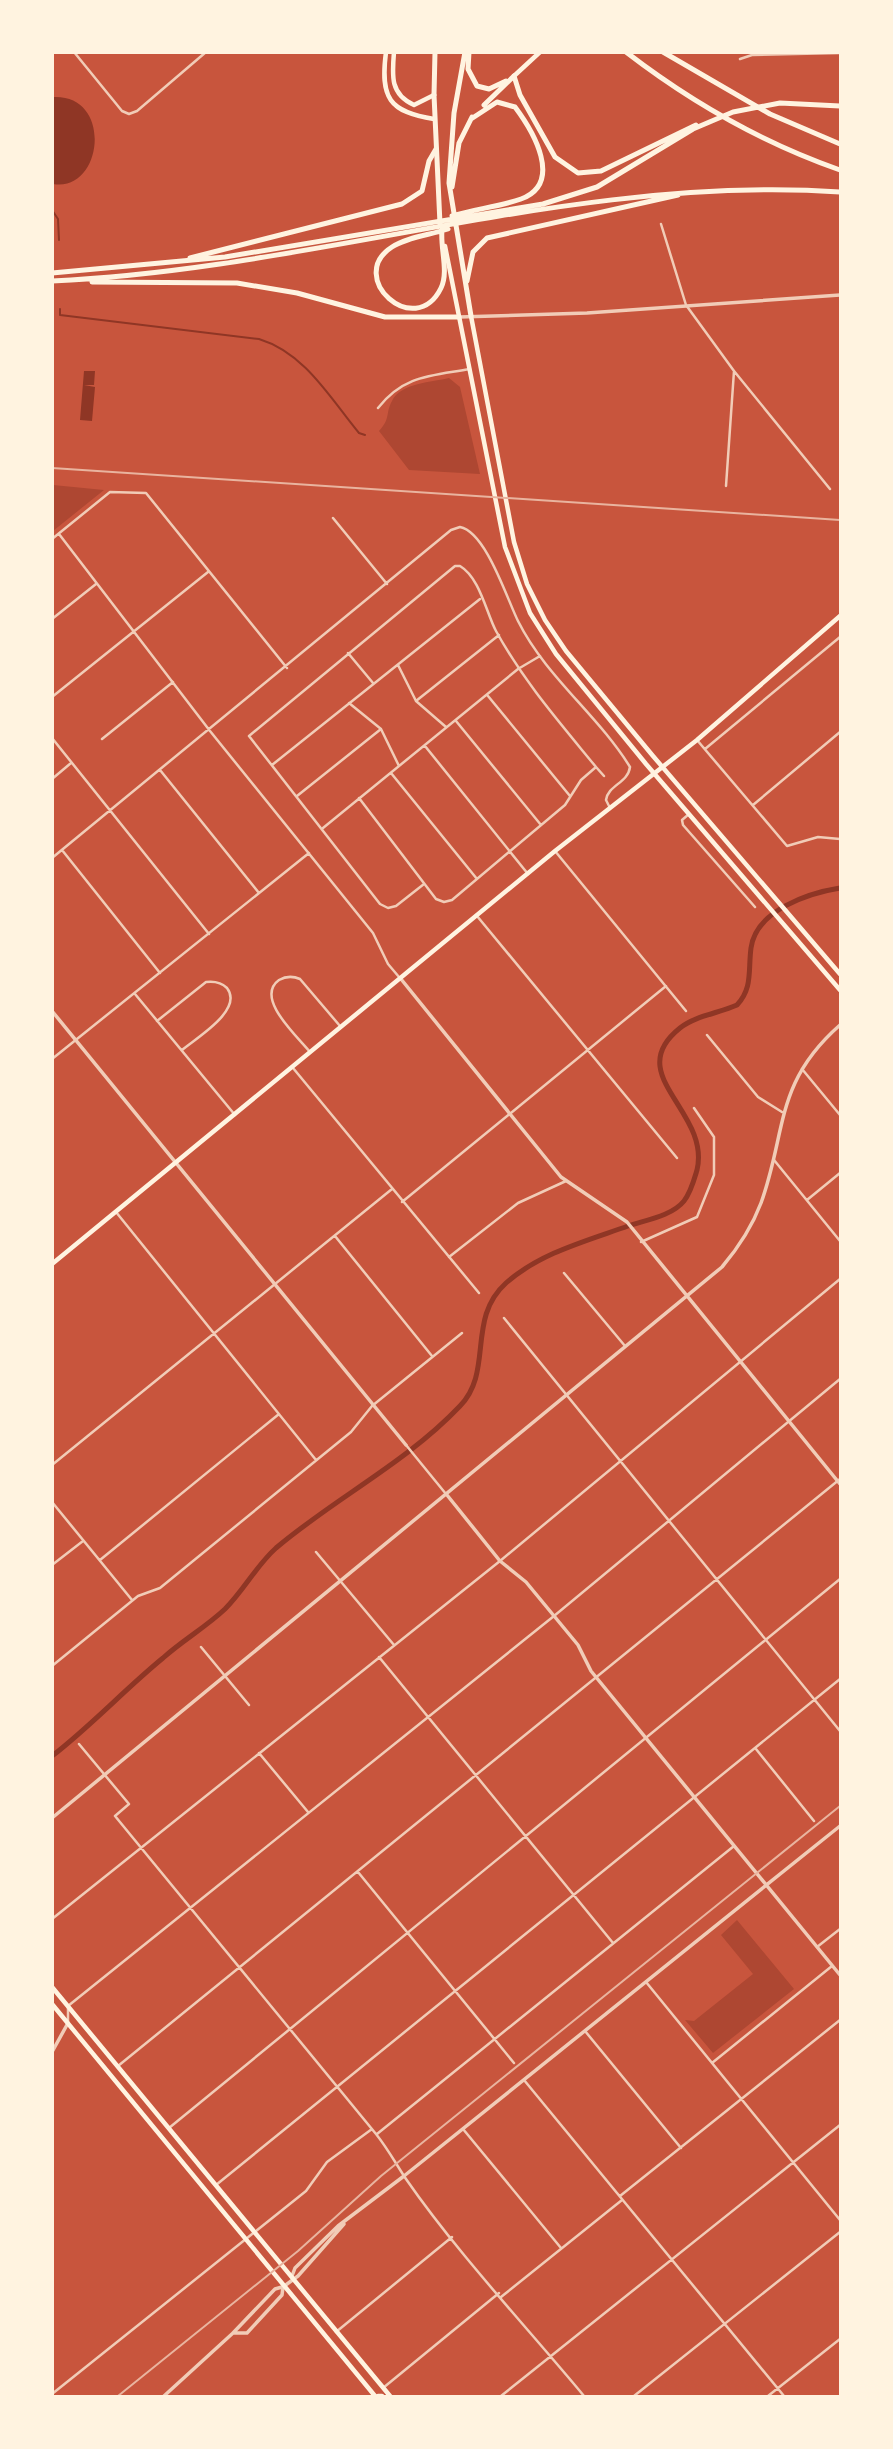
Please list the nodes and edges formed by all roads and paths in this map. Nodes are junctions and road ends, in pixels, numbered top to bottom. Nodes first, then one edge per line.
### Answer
1 (74, 52) edge
2 (206, 52) edge
3 (386, 52) edge
4 (394, 52) edge
5 (435, 52) edge
6 (467, 52) edge
7 (540, 52) edge
8 (626, 52) edge
9 (663, 52) edge
10 (841, 53) edge
11 (740, 59) dead end
12 (514, 76) junction
13 (434, 95) junction
14 (841, 106) edge
15 (434, 118) junction
16 (471, 119) junction
17 (708, 121) junction
18 (841, 144) edge
19 (436, 149) junction
20 (841, 170) edge
21 (451, 192) junction
22 (691, 192) junction
23 (841, 192) edge
24 (467, 219) junction
25 (661, 224) dead end
26 (425, 230) junction
27 (442, 230) junction
28 (162, 264) junction
29 (52, 273) edge
30 (52, 281) edge
31 (68, 281) junction
32 (466, 284) junction
33 (841, 295) edge
34 (686, 305) junction
35 (471, 316) junction
36 (459, 317) junction
37 (470, 369) junction
38 (734, 371) junction
39 (378, 408) dead end
40 (726, 486) dead end
41 (830, 489) dead end
42 (333, 518) dead end
43 (59, 534) junction
44 (52, 539) edge
45 (209, 571) junction
46 (97, 583) junction
47 (387, 584) junction
48 (481, 598) junction
49 (841, 616) edge
50 (52, 619) edge
51 (135, 632) junction
52 (499, 635) junction
53 (841, 637) edge
54 (348, 653) junction
55 (540, 656) junction
56 (397, 664) junction
57 (287, 668) junction
58 (518, 669) junction
59 (174, 682) junction
60 (373, 683) junction
61 (487, 695) junction
62 (52, 697) edge
63 (415, 701) junction
64 (349, 703) junction
65 (456, 720) junction
66 (446, 727) junction
67 (381, 729) junction
68 (210, 731) junction
69 (841, 732) edge
70 (52, 738) edge
71 (103, 740) dead end
72 (697, 740) junction
73 (425, 746) junction
74 (705, 749) junction
75 (71, 762) junction
76 (272, 765) junction
77 (399, 766) junction
78 (662, 766) junction
79 (596, 767) junction
80 (160, 770) junction
81 (391, 773) junction
82 (653, 773) junction
83 (604, 776) dead end
84 (52, 779) edge
85 (297, 796) junction
86 (570, 796) junction
87 (359, 798) junction
88 (753, 805) junction
89 (610, 808) junction
90 (111, 810) junction
91 (689, 814) junction
92 (541, 825) junction
93 (323, 828) junction
94 (841, 839) edge
95 (62, 850) junction
96 (510, 851) junction
97 (555, 851) junction
98 (309, 853) junction
99 (52, 858) edge
100 (528, 874) junction
101 (477, 879) junction
102 (424, 884) junction
103 (260, 893) junction
104 (755, 907) dead end
105 (477, 916) junction
106 (209, 934) junction
107 (160, 974) junction
108 (841, 974) edge
109 (401, 979) junction
110 (666, 986) junction
111 (841, 990) edge
112 (135, 994) junction
113 (52, 1011) edge
114 (686, 1011) dead end
115 (158, 1021) junction
116 (841, 1025) edge
117 (342, 1028) junction
118 (707, 1035) dead end
119 (76, 1041) junction
120 (182, 1050) junction
121 (587, 1050) junction
122 (311, 1054) junction
123 (52, 1059) edge
124 (293, 1068) junction
125 (802, 1069) junction
126 (694, 1108) dead end
127 (782, 1112) junction
128 (510, 1113) junction
129 (235, 1115) junction
130 (841, 1115) edge
131 (677, 1158) dead end
132 (772, 1158) junction
133 (177, 1164) junction
134 (841, 1173) edge
135 (566, 1181) junction
136 (392, 1189) junction
137 (807, 1200) junction
138 (402, 1202) junction
139 (116, 1212) junction
140 (335, 1236) junction
141 (841, 1241) edge
142 (641, 1242) junction
143 (449, 1257) junction
144 (52, 1264) edge
145 (564, 1273) dead end
146 (841, 1279) edge
147 (274, 1285) junction
148 (478, 1293) dead end
149 (687, 1297) junction
150 (504, 1318) dead end
151 (462, 1333) dead end
152 (214, 1334) junction
153 (626, 1348) junction
154 (433, 1357) junction
155 (740, 1361) junction
156 (841, 1379) edge
157 (568, 1396) junction
158 (372, 1406) junction
159 (279, 1414) junction
160 (789, 1421) junction
161 (406, 1446) joint
162 (620, 1459) junction
163 (317, 1461) junction
164 (52, 1465) edge
165 (840, 1481) edge
166 (447, 1495) junction
167 (52, 1502) edge
168 (668, 1519) junction
169 (83, 1540) junction
170 (317, 1552) dead end
171 (100, 1560) junction
172 (499, 1561) junction
173 (52, 1565) edge
174 (718, 1579) junction
175 (841, 1579) edge
176 (342, 1583) junction
177 (133, 1601) junction
178 (554, 1616) junction
179 (767, 1639) junction
180 (394, 1645) junction
181 (201, 1647) dead end
182 (379, 1657) junction
183 (52, 1666) edge
184 (225, 1676) junction
185 (597, 1679) junction
186 (841, 1679) edge
187 (816, 1699) junction
188 (248, 1705) dead end
189 (428, 1717) junction
190 (841, 1731) edge
191 (646, 1738) junction
192 (79, 1744) dead end
193 (755, 1749) junction
194 (260, 1753) junction
195 (105, 1775) junction
196 (476, 1776) junction
197 (695, 1798) junction
198 (309, 1813) junction
199 (52, 1818) edge
200 (814, 1821) dead end
201 (841, 1826) edge
202 (526, 1837) junction
203 (734, 1846) junction
204 (140, 1848) junction
205 (358, 1871) junction
206 (768, 1884) junction
207 (574, 1896) junction
208 (190, 1908) junction
209 (52, 1919) edge
210 (841, 1928) edge
211 (408, 1934) junction
212 (613, 1943) junction
213 (817, 1947) junction
214 (833, 1966) junction
215 (239, 1968) junction
216 (841, 1975) edge
217 (646, 1982) junction
218 (52, 1986) edge
219 (456, 1991) junction
220 (52, 2004) edge
221 (68, 2006) junction
222 (841, 2020) edge
223 (68, 2023) junction
224 (290, 2029) junction
225 (585, 2031) junction
226 (494, 2039) junction
227 (52, 2052) edge
228 (514, 2063) dead end
229 (712, 2063) junction
230 (118, 2066) junction
231 (524, 2080) junction
232 (337, 2087) junction
233 (742, 2099) junction
234 (841, 2125) edge
235 (169, 2128) junction
236 (372, 2129) junction
237 (463, 2129) junction
238 (376, 2134) junction
239 (681, 2148) junction
240 (794, 2163) junction
241 (404, 2176) junction
242 (216, 2185) junction
243 (621, 2198) junction
244 (841, 2220) edge
245 (345, 2224) junction
246 (841, 2232) edge
247 (255, 2233) junction
248 (452, 2237) junction
249 (246, 2240) junction
250 (562, 2248) junction
251 (672, 2260) junction
252 (292, 2278) junction
253 (283, 2287) junction
254 (500, 2295) junction
255 (725, 2324) junction
256 (336, 2332) junction
257 (233, 2333) junction
258 (841, 2339) edge
259 (551, 2356) junction
260 (383, 2388) junction
261 (778, 2389) junction
262 (52, 2394) edge
263 (164, 2396) edge
264 (378, 2396) edge
265 (390, 2396) edge
266 (501, 2396) edge
267 (584, 2396) edge
268 (634, 2396) edge
269 (768, 2396) edge
270 (785, 2396) edge

1 - 2 street
3 - 15 main road
4 - 13 main road
5 - 13 main road
6 - 12 main road
6 - 21 main road
7 - 12 main road
8 - 20 main road
9 - 18 main road
10 - 11 street
12 - 16 main road
12 - 17 main road
13 - 15 main road
14 - 17 main road
15 - 19 main road
16 - 21 main road
16 - 24 main road
17 - 24 main road
19 - 27 main road
19 - 28 main road
21 - 32 main road
22 - 23 main road
22 - 24 main road
22 - 32 main road
24 - 26 main road
24 - 26 main road
25 - 34 street
26 - 27 main road
26 - 28 main road
26 - 31 main road
27 - 36 main road
28 - 29 main road
30 - 31 main road
31 - 36 main road
32 - 35 main road
33 - 34 street
34 - 35 street
34 - 38 street
35 - 36 street
35 - 78 main road
36 - 37 main road
37 - 39 street
37 - 82 main road
38 - 40 street
38 - 41 street
42 - 47 street
43 - 44 street
43 - 45 street
43 - 46 street
45 - 51 street
45 - 57 street
46 - 50 street
46 - 51 street
47 - 55 street
47 - 57 street
48 - 52 street
48 - 54 street
48 - 56 street
49 - 72 main road
51 - 59 street
51 - 62 street
52 - 58 street
52 - 63 street
53 - 74 street
54 - 60 street
54 - 76 street
55 - 58 street
55 - 89 street
56 - 60 street
56 - 63 street
57 - 68 street
58 - 61 street
58 - 79 street
59 - 68 street
59 - 71 street
60 - 64 street
61 - 65 street
61 - 86 street
63 - 66 street
64 - 67 street
64 - 76 street
65 - 66 street
65 - 92 street
66 - 73 street
67 - 77 street
67 - 85 street
68 - 80 street
68 - 98 street
69 - 88 street
70 - 75 street
72 - 74 street
72 - 78 main road
73 - 77 street
73 - 96 street
74 - 88 street
75 - 84 street
75 - 90 street
76 - 85 street
77 - 81 street
78 - 82 main road
78 - 108 main road
79 - 83 street
79 - 86 street
80 - 90 street
80 - 103 street
81 - 87 street
81 - 101 street
82 - 89 main road
82 - 91 main road
85 - 93 street
86 - 92 street
87 - 93 street
87 - 102 street
88 - 94 street
89 - 97 main road
90 - 95 street
90 - 106 street
91 - 104 street
91 - 111 main road
92 - 96 street
93 - 102 street
95 - 99 street
95 - 107 street
96 - 100 street
96 - 101 street
97 - 100 main road
97 - 110 street
98 - 103 street
98 - 109 street
100 - 105 main road
101 - 102 street
103 - 106 street
105 - 109 main road
105 - 121 street
106 - 107 street
107 - 112 street
109 - 117 main road
109 - 128 street
110 - 114 street
110 - 121 street
112 - 115 street
112 - 119 street
113 - 119 street
115 - 120 street
115 - 120 street
116 - 125 street
117 - 122 main road
117 - 122 street
118 - 127 street
119 - 123 street
119 - 133 street
120 - 129 street
121 - 128 street
121 - 131 street
122 - 124 main road
124 - 129 main road
124 - 136 street
125 - 127 street
125 - 130 street
126 - 142 street
127 - 132 street
128 - 135 street
128 - 138 street
129 - 133 main road
132 - 137 street
132 - 149 street
133 - 139 main road
133 - 147 street
134 - 137 street
135 - 142 street
135 - 143 street
136 - 138 street
136 - 140 street
137 - 141 street
138 - 143 street
139 - 144 main road
139 - 152 street
140 - 147 street
140 - 154 street
142 - 149 street
143 - 148 street
145 - 153 street
146 - 155 street
147 - 152 street
147 - 158 street
149 - 153 street
149 - 155 street
150 - 157 street
151 - 154 street
152 - 159 street
152 - 164 street
153 - 157 street
154 - 158 street
155 - 160 street
155 - 162 street
156 - 160 street
157 - 162 street
157 - 166 street
158 - 161 street
158 - 163 street
159 - 163 street
159 - 171 street
160 - 165 street
160 - 168 street
161 - 166 street
162 - 168 street
162 - 172 street
163 - 177 street
165 - 174 street
166 - 172 street
166 - 176 street
167 - 169 street
168 - 174 street
168 - 178 street
169 - 171 street
169 - 173 street
170 - 176 street
171 - 177 street
172 - 178 street
172 - 180 street
174 - 179 street
174 - 185 street
175 - 179 street
176 - 180 street
176 - 184 street
177 - 183 street
178 - 185 street
178 - 189 street
179 - 187 street
179 - 191 street
180 - 182 street
181 - 184 street
182 - 189 street
182 - 194 street
184 - 188 street
184 - 195 street
185 - 191 street
185 - 196 street
186 - 187 street
187 - 190 street
187 - 193 street
189 - 196 street
189 - 198 street
191 - 197 street
191 - 202 street
192 - 195 street
193 - 197 street
193 - 200 street
194 - 198 street
194 - 204 street
195 - 199 street
195 - 204 street
196 - 202 street
196 - 205 street
197 - 203 street
197 - 207 street
198 - 208 street
201 - 206 street
202 - 207 street
202 - 211 street
203 - 206 street
203 - 212 street
204 - 208 street
204 - 209 street
205 - 211 street
205 - 215 street
206 - 213 street
206 - 217 street
207 - 212 street
207 - 219 street
208 - 215 street
208 - 221 street
210 - 213 street
211 - 219 street
211 - 224 street
212 - 226 street
213 - 214 street
214 - 216 street
214 - 229 street
215 - 224 street
215 - 230 street
217 - 225 street
217 - 229 street
218 - 221 main road
219 - 226 street
219 - 232 street
220 - 223 main road
221 - 223 street
221 - 230 main road
222 - 233 street
223 - 227 street
223 - 249 main road
224 - 232 street
224 - 235 street
225 - 231 street
225 - 239 street
226 - 228 street
226 - 238 street
229 - 233 street
230 - 235 main road
231 - 237 street
231 - 243 street
232 - 236 street
232 - 242 street
233 - 239 street
233 - 240 street
234 - 240 street
235 - 242 main road
236 - 238 street
236 - 247 street
237 - 241 street
237 - 250 street
238 - 241 street
239 - 243 street
240 - 244 street
240 - 251 street
241 - 245 street
241 - 248 street
242 - 247 main road
243 - 250 street
243 - 251 street
245 - 252 street
245 - 252 street
246 - 255 street
247 - 249 street
247 - 252 main road
248 - 254 street
248 - 256 street
249 - 253 main road
249 - 262 street
250 - 254 street
251 - 255 street
251 - 259 street
252 - 253 street
252 - 256 main road
253 - 257 street
253 - 257 street
253 - 264 main road
254 - 259 street
254 - 260 street
255 - 261 street
255 - 268 street
256 - 260 main road
257 - 263 street
258 - 261 street
259 - 266 street
259 - 267 street
260 - 265 main road
261 - 269 street
261 - 270 street

